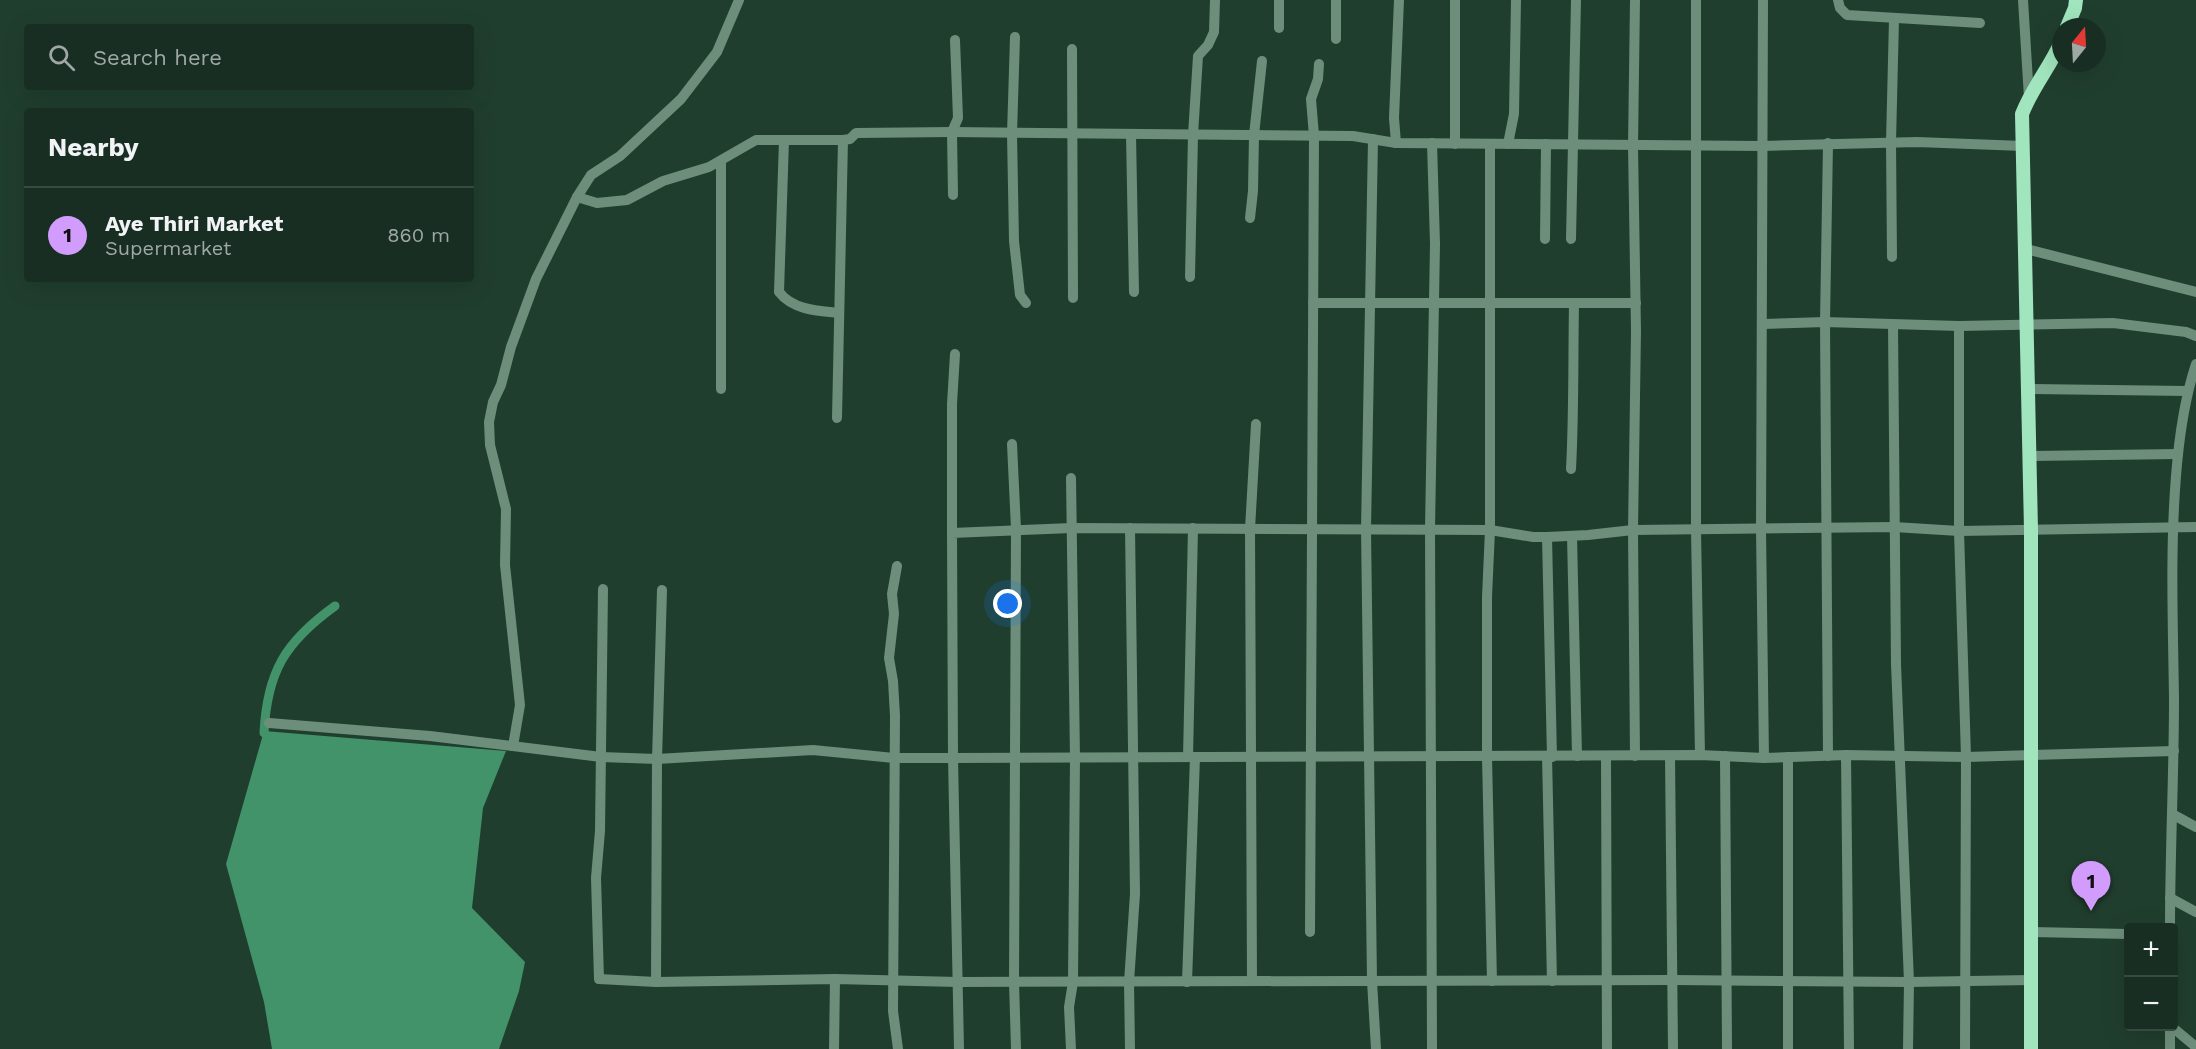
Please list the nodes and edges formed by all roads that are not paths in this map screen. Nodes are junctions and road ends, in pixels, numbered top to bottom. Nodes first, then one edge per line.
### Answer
1 (739, 0) edge
2 (1215, 0) edge
3 (1279, 0) edge
4 (1336, 0) edge
5 (1399, 0) edge
6 (1455, 0) edge
7 (1516, 0) edge
8 (1576, 0) edge
9 (1635, 0) edge
10 (1696, 0) edge
11 (1763, 0) edge
12 (1838, 0) edge
13 (2023, 0) edge
14 (2076, 0) edge
15 (2071, 18) edge
16 (1894, 19) junction
17 (1980, 22) dead end
18 (1280, 28) dead end
19 (1015, 37) dead end
20 (1336, 39) dead end
21 (955, 40) dead end
22 (1072, 49) dead end
23 (2052, 60) edge
24 (1262, 61) dead end
25 (1319, 64) dead end
26 (2029, 98) junction
27 (952, 132) junction
28 (1012, 134) junction
29 (1074, 134) junction
30 (1131, 135) junction
31 (1193, 135) junction
32 (1254, 135) junction
33 (1314, 136) junction
34 (1373, 139) junction
35 (784, 140) junction
36 (843, 140) junction
37 (1891, 142) junction
38 (1396, 143) junction
39 (1828, 143) junction
40 (1432, 144) junction
41 (1455, 144) junction
42 (1490, 144) junction
43 (1508, 144) junction
44 (1546, 144) junction
45 (1574, 144) junction
46 (1696, 145) junction
47 (1633, 146) junction
48 (1762, 146) junction
49 (2023, 146) junction
50 (721, 161) junction
51 (953, 195) dead end
52 (577, 197) junction
53 (1250, 218) dead end
54 (1545, 239) dead end
55 (1571, 239) dead end
56 (2026, 249) junction
57 (1892, 257) dead end
58 (1190, 277) dead end
59 (1134, 292) dead end
60 (2196, 292) edge
61 (1073, 298) dead end
62 (1488, 302) junction
63 (1026, 303) dead end
64 (1312, 303) junction
65 (1433, 303) junction
66 (1636, 303) junction
67 (1370, 304) junction
68 (1574, 304) junction
69 (839, 313) junction
70 (1825, 322) junction
71 (1762, 324) junction
72 (2025, 324) junction
73 (1893, 325) junction
74 (1959, 326) junction
75 (2196, 336) edge
76 (955, 354) dead end
77 (2196, 364) edge
78 (721, 389) dead end
79 (2027, 389) junction
80 (2187, 391) junction
81 (837, 418) dead end
82 (1256, 424) dead end
83 (1012, 444) dead end
84 (2178, 454) junction
85 (2029, 456) junction
86 (1571, 469) dead end
87 (1071, 478) dead end
88 (1894, 527) junction
89 (2196, 527) edge
90 (1072, 528) junction
91 (1130, 528) junction
92 (1193, 528) junction
93 (1826, 528) junction
94 (2172, 528) junction
95 (1016, 529) junction
96 (1250, 529) junction
97 (1311, 529) junction
98 (1366, 529) junction
99 (1430, 529) junction
100 (1761, 529) junction
101 (1490, 530) junction
102 (1633, 530) junction
103 (1696, 530) junction
104 (2031, 530) junction
105 (1959, 531) junction
106 (952, 533) junction
107 (1572, 536) junction
108 (1547, 537) junction
109 (897, 566) dead end
110 (603, 589) dead end
111 (662, 590) dead end
112 (269, 723) dead end
113 (513, 746) junction
114 (2174, 751) junction
115 (1700, 755) junction
116 (1846, 755) junction
117 (2032, 755) junction
118 (1133, 756) junction
119 (1576, 756) junction
120 (1605, 756) junction
121 (1635, 756) junction
122 (1670, 756) junction
123 (1725, 756) junction
124 (1828, 756) junction
125 (1192, 757) junction
126 (1251, 757) junction
127 (1310, 757) junction
128 (1370, 757) junction
129 (1432, 757) junction
130 (1487, 757) junction
131 (1549, 757) junction
132 (1788, 757) junction
133 (1966, 757) junction
134 (601, 758) junction
135 (894, 758) junction
136 (953, 758) junction
137 (1016, 758) junction
138 (1075, 758) junction
139 (1764, 758) junction
140 (1900, 758) junction
141 (657, 759) junction
142 (2172, 814) junction
143 (2196, 827) edge
144 (2170, 898) junction
145 (2196, 912) edge
146 (2170, 923) edge
147 (1310, 932) dead end
148 (2031, 932) junction
149 (2124, 934) edge
150 (835, 979) junction
151 (1607, 980) junction
152 (1672, 980) junction
153 (2031, 980) junction
154 (895, 981) junction
155 (1252, 981) junction
156 (1372, 981) junction
157 (1433, 981) junction
158 (1492, 981) junction
159 (1552, 981) junction
160 (1726, 981) junction
161 (1788, 981) junction
162 (1965, 981) junction
163 (656, 982) junction
164 (958, 982) junction
165 (1014, 982) junction
166 (1073, 982) junction
167 (1129, 982) junction
168 (1187, 982) junction
169 (1848, 982) junction
170 (1909, 982) junction
171 (2170, 1031) edge
172 (2176, 1031) edge
173 (2196, 1047) edge
174 (834, 1049) edge
175 (898, 1049) edge
176 (959, 1049) edge
177 (1016, 1049) edge
178 (1071, 1049) edge
179 (1130, 1049) edge
180 (1376, 1049) edge
181 (1432, 1049) edge
182 (1608, 1049) edge
183 (1672, 1049) edge
184 (1727, 1049) edge
185 (1788, 1049) edge
186 (1849, 1049) edge
187 (1908, 1049) edge
188 (1965, 1049) edge
189 (2031, 1049) edge
190 (2170, 1049) edge

1 - 52 street
2 - 31 street
3 - 18 street
4 - 20 street
5 - 38 street
6 - 41 street
7 - 43 street
8 - 45 street
9 - 47 street
10 - 46 street
11 - 48 street
12 - 16 street
13 - 26 street
14 - 15 main road
16 - 17 street
16 - 37 street
19 - 28 street
21 - 27 street
22 - 29 street
23 - 26 main road
24 - 32 street
25 - 33 street
26 - 49 main road
27 - 28 street
27 - 36 street
27 - 51 street
28 - 29 street
28 - 63 street
29 - 30 street
29 - 61 street
30 - 31 street
30 - 59 street
31 - 32 street
31 - 58 street
32 - 33 street
32 - 53 street
33 - 34 street
33 - 64 street
34 - 38 street
34 - 67 street
35 - 36 street
35 - 50 street
35 - 69 street
36 - 69 street
37 - 39 street
37 - 49 street
37 - 57 street
38 - 40 street
39 - 48 street
39 - 70 street
40 - 41 street
40 - 65 street
41 - 42 street
42 - 43 street
42 - 62 street
43 - 44 street
44 - 45 street
44 - 54 street
45 - 47 street
45 - 55 street
46 - 47 street
46 - 48 street
46 - 103 street
47 - 66 street
48 - 71 street
49 - 56 main road
50 - 52 street
50 - 78 street
52 - 113 street
56 - 60 street
56 - 72 main road
62 - 65 street
62 - 68 street
62 - 101 street
64 - 67 street
64 - 97 street
65 - 67 street
65 - 99 street
66 - 68 street
66 - 102 street
67 - 98 street
68 - 86 street
69 - 81 street
70 - 71 street
70 - 73 street
70 - 93 street
71 - 100 street
72 - 74 street
72 - 75 street
72 - 79 main road
73 - 74 street
73 - 88 street
74 - 105 street
76 - 106 street
77 - 80 street
79 - 80 street
79 - 85 main road
80 - 84 street
82 - 96 street
83 - 95 street
84 - 85 street
84 - 94 street
85 - 104 main road
87 - 90 street
88 - 93 street
88 - 105 street
88 - 140 street
89 - 94 street
90 - 91 street
90 - 95 street
90 - 138 street
91 - 92 street
91 - 118 street
92 - 96 street
92 - 125 street
93 - 100 street
93 - 124 street
94 - 104 street
94 - 114 street
95 - 106 street
95 - 137 street
96 - 97 street
96 - 126 street
97 - 98 street
97 - 127 street
98 - 99 street
98 - 128 street
99 - 101 street
99 - 129 street
100 - 103 street
100 - 139 street
101 - 108 street
101 - 130 street
102 - 103 street
102 - 107 street
102 - 121 street
103 - 115 street
104 - 105 street
104 - 117 main road
105 - 133 street
106 - 136 street
107 - 108 street
107 - 119 street
108 - 131 street
109 - 135 street
110 - 134 street
111 - 141 street
112 - 113 street
113 - 134 street
114 - 117 street
114 - 142 street
115 - 122 street
115 - 123 street
116 - 124 street
116 - 140 street
116 - 169 street
117 - 133 street
117 - 148 main road
118 - 125 street
118 - 138 street
118 - 167 street
119 - 120 street
119 - 131 street
120 - 121 street
120 - 151 street
121 - 122 street
122 - 152 street
123 - 139 street
123 - 160 street
124 - 132 street
125 - 126 street
125 - 168 street
126 - 127 street
126 - 155 street
127 - 128 street
127 - 147 street
128 - 129 street
128 - 156 street
129 - 130 street
129 - 157 street
130 - 131 street
130 - 158 street
131 - 159 street
132 - 139 street
132 - 161 street
133 - 140 street
133 - 162 street
134 - 141 street
134 - 163 street
135 - 136 street
135 - 141 street
135 - 154 street
136 - 137 street
136 - 164 street
137 - 138 street
137 - 165 street
138 - 166 street
140 - 170 street
141 - 163 street
142 - 143 street
142 - 144 street
144 - 145 street
144 - 146 street
148 - 149 street
148 - 153 main road
150 - 154 street
150 - 163 street
150 - 174 street
151 - 152 street
151 - 159 street
151 - 182 street
152 - 160 street
152 - 183 street
153 - 162 street
153 - 189 main road
154 - 164 street
154 - 175 street
155 - 156 street
155 - 168 street
156 - 157 street
156 - 180 street
157 - 158 street
157 - 181 street
158 - 159 street
160 - 161 street
160 - 184 street
161 - 169 street
161 - 185 street
162 - 170 street
162 - 188 street
164 - 165 street
164 - 176 street
165 - 166 street
165 - 177 street
166 - 167 street
166 - 178 street
167 - 168 street
167 - 179 street
169 - 170 street
169 - 186 street
170 - 187 street
171 - 190 street
172 - 173 street

